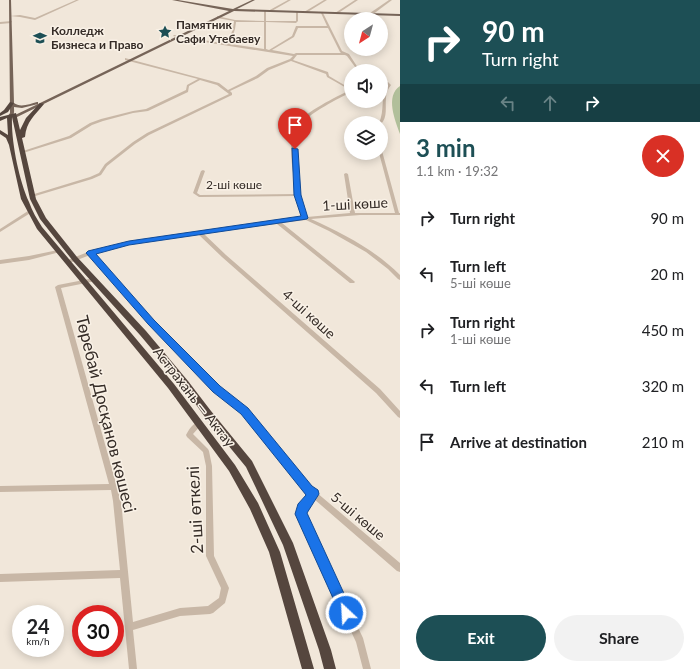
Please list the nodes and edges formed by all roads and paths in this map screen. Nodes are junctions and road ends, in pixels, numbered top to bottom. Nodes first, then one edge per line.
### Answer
1 (10, 0) edge
2 (78, 0) edge
3 (173, 0) edge
4 (248, 0) edge
5 (254, 0) edge
6 (290, 0) edge
7 (326, 0) edge
8 (357, 0) edge
9 (392, 0) edge
10 (218, 8) junction
11 (234, 8) junction
12 (241, 10) junction
13 (228, 11) junction
14 (267, 11) junction
15 (297, 12) junction
16 (305, 12) junction
17 (374, 12) edge
18 (222, 13) junction
19 (322, 13) junction
20 (336, 13) junction
21 (344, 13) edge
22 (388, 15) edge
23 (400, 15) edge
24 (11, 16) junction
25 (218, 17) junction
26 (235, 21) junction
27 (265, 21) junction
28 (11, 22) junction
29 (0, 23) edge
30 (327, 27) junction
31 (176, 36) junction
32 (228, 46) junction
33 (265, 49) junction
34 (270, 50) junction
35 (344, 54) edge
36 (344, 54) edge
37 (295, 56) junction
38 (128, 60) junction
39 (291, 60) junction
40 (199, 80) junction
41 (344, 86) edge
42 (228, 91) junction
43 (344, 94) edge
44 (12, 103) junction
45 (40, 104) junction
46 (0, 114) edge
47 (12, 116) junction
48 (0, 120) edge
49 (0, 132) edge
50 (12, 146) junction
51 (22, 148) junction
52 (383, 160) edge
53 (203, 171) dead end
54 (346, 174) dead end
55 (298, 195) junction
56 (32, 196) junction
57 (30, 212) junction
58 (399, 214) edge
59 (353, 215) junction
60 (305, 218) junction
61 (278, 222) junction
62 (0, 231) edge
63 (200, 232) junction
64 (58, 251) junction
65 (90, 253) junction
66 (0, 259) edge
67 (71, 260) junction
68 (8, 261) junction
69 (0, 262) edge
70 (400, 278) edge
71 (94, 280) junction
72 (84, 282) junction
73 (352, 282) dead end
74 (400, 415) edge
75 (199, 424) junction
76 (113, 488) junction
77 (0, 489) edge
78 (314, 494) junction
79 (400, 568) edge
80 (124, 574) junction
81 (0, 578) edge
82 (129, 627) junction
83 (133, 669) edge
84 (308, 669) edge
85 (330, 669) edge
86 (367, 669) edge

1 - 24 main road
2 - 24 street
3 - 10 main road
4 - 11 main road
5 - 12 main road
6 - 14 street
7 - 16 street
8 - 20 street
9 - 17 street
10 - 11 main road
10 - 13 main road
10 - 18 main road
11 - 12 main road
11 - 13 main road
12 - 13 main road
12 - 14 main road
13 - 18 main road
13 - 25 main road
14 - 15 main road
14 - 27 street
15 - 16 main road
15 - 27 street
16 - 19 main road
18 - 31 main road
19 - 20 main road
19 - 30 street
20 - 21 main road
22 - 23 main road
24 - 28 main road
25 - 26 street
25 - 31 main road
26 - 27 street
26 - 32 street
27 - 33 street
28 - 29 street
28 - 44 main road
30 - 34 street
30 - 35 street
31 - 32 street
31 - 38 main road
32 - 33 street
33 - 34 street
34 - 37 street
36 - 37 street
37 - 39 street
38 - 40 street
38 - 45 main road
39 - 41 street
39 - 42 street
40 - 42 street
40 - 51 street
42 - 56 street
43 - 55 street
44 - 45 main road
44 - 46 highway
44 - 47 main road
45 - 47 main road
45 - 51 highway
47 - 48 highway
47 - 50 highway, Астрахань — Актау
47 - 51 highway, Астрахань — Актау
49 - 50 highway
50 - 51 highway
50 - 57 highway, Астрахань — Актау
51 - 56 highway, Астрахань — Актау
52 - 58 street
53 - 55 street, 2-ші көше
54 - 59 street
55 - 60 street
56 - 67 highway, Астрахань — Актау
57 - 62 street
57 - 64 highway, Астрахань — Актау
58 - 59 street, 1-ші көше
59 - 60 street, 1-ші көше
60 - 61 street, 1-ші көше
60 - 70 street
61 - 63 street, 1-ші көше
61 - 73 street
63 - 65 street, 1-ші көше
63 - 74 street, 4-шi көше
64 - 67 highway, Астрахань — Актау
64 - 68 street
65 - 67 street, 1-ші көше
65 - 78 street, 5-шi көше
66 - 68 street
67 - 71 highway, Астрахань — Актау
67 - 72 highway, Астрахань — Актау
68 - 69 street
71 - 72 street
71 - 85 highway, Астрахань — Актау
72 - 75 highway, Астрахань — Актау
72 - 76 street, Төребай Досқанов көшесі
75 - 82 street, 2-ші өткелі
75 - 84 highway, Астрахань — Актау
76 - 77 street
76 - 80 street, Төребай Досқанов көшесі
78 - 79 street, 5-шi көше
78 - 86 street
80 - 81 street
80 - 82 street, Төребай Досқанов көшесі
82 - 83 street, Төребай Досқанов көшесі

